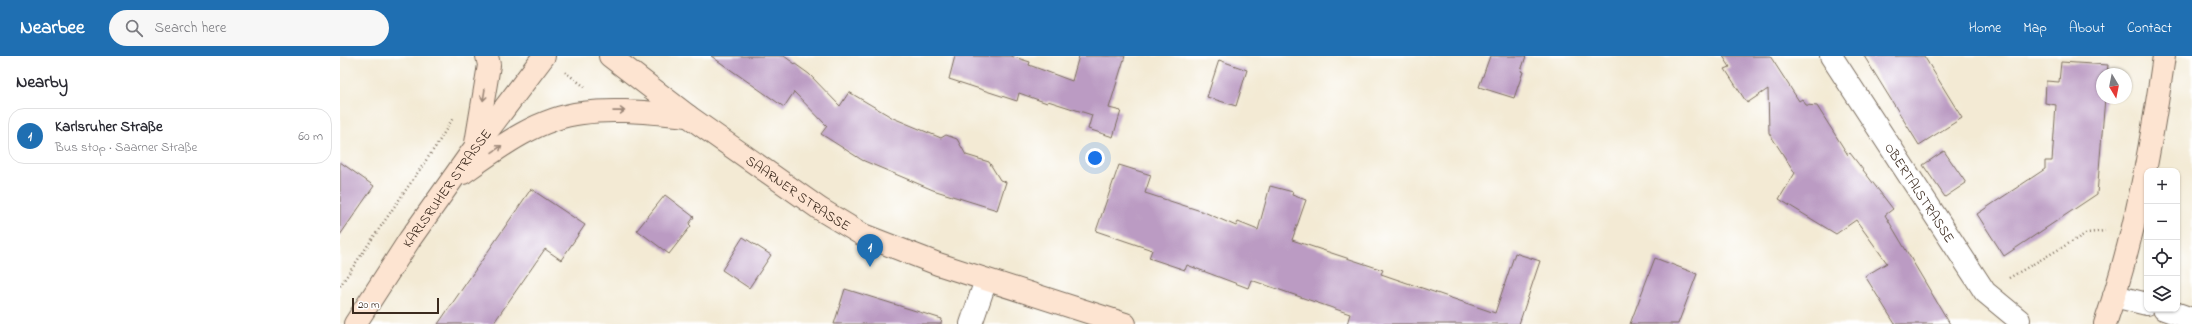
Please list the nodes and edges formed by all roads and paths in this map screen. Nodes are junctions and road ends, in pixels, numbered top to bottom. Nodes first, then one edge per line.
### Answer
1 (487, 56) edge
2 (544, 56) edge
3 (610, 56) edge
4 (1831, 56) edge
5 (2164, 56) edge
6 (586, 88) dead end
7 (455, 113) dead end
8 (688, 116) junction
9 (476, 146) junction
10 (454, 179) junction
11 (2132, 228) junction
12 (986, 280) junction
13 (340, 286) edge
14 (1985, 292) junction
15 (2114, 296) junction
16 (2144, 303) edge
17 (2172, 312) edge
18 (2192, 319) edge
19 (2019, 320) dead end
20 (355, 324) edge
21 (971, 324) edge
22 (1125, 324) edge
23 (2105, 324) edge

1 -> 9 main road
2 - 6 path
2 - 9 main road, KARLSRUHER STRASSE
3 - 8 main road, SAARNER STRASSE
4 - 14 street, OBERTALSTRASSE
5 - 11 main road
7 - 13 path
10 -> 8 main road
8 - 12 main road, SAARNER STRASSE
9 - 10 main road, KARLSRUHER STRASSE
10 - 20 main road, KARLSRUHER STRASSE
11 - 14 path
11 - 15 main road
12 - 21 street
12 - 22 main road, SAARNER STRASSE
14 - 19 street, OBERTALSTRASSE
15 - 16 street
15 - 23 main road
17 - 18 street

